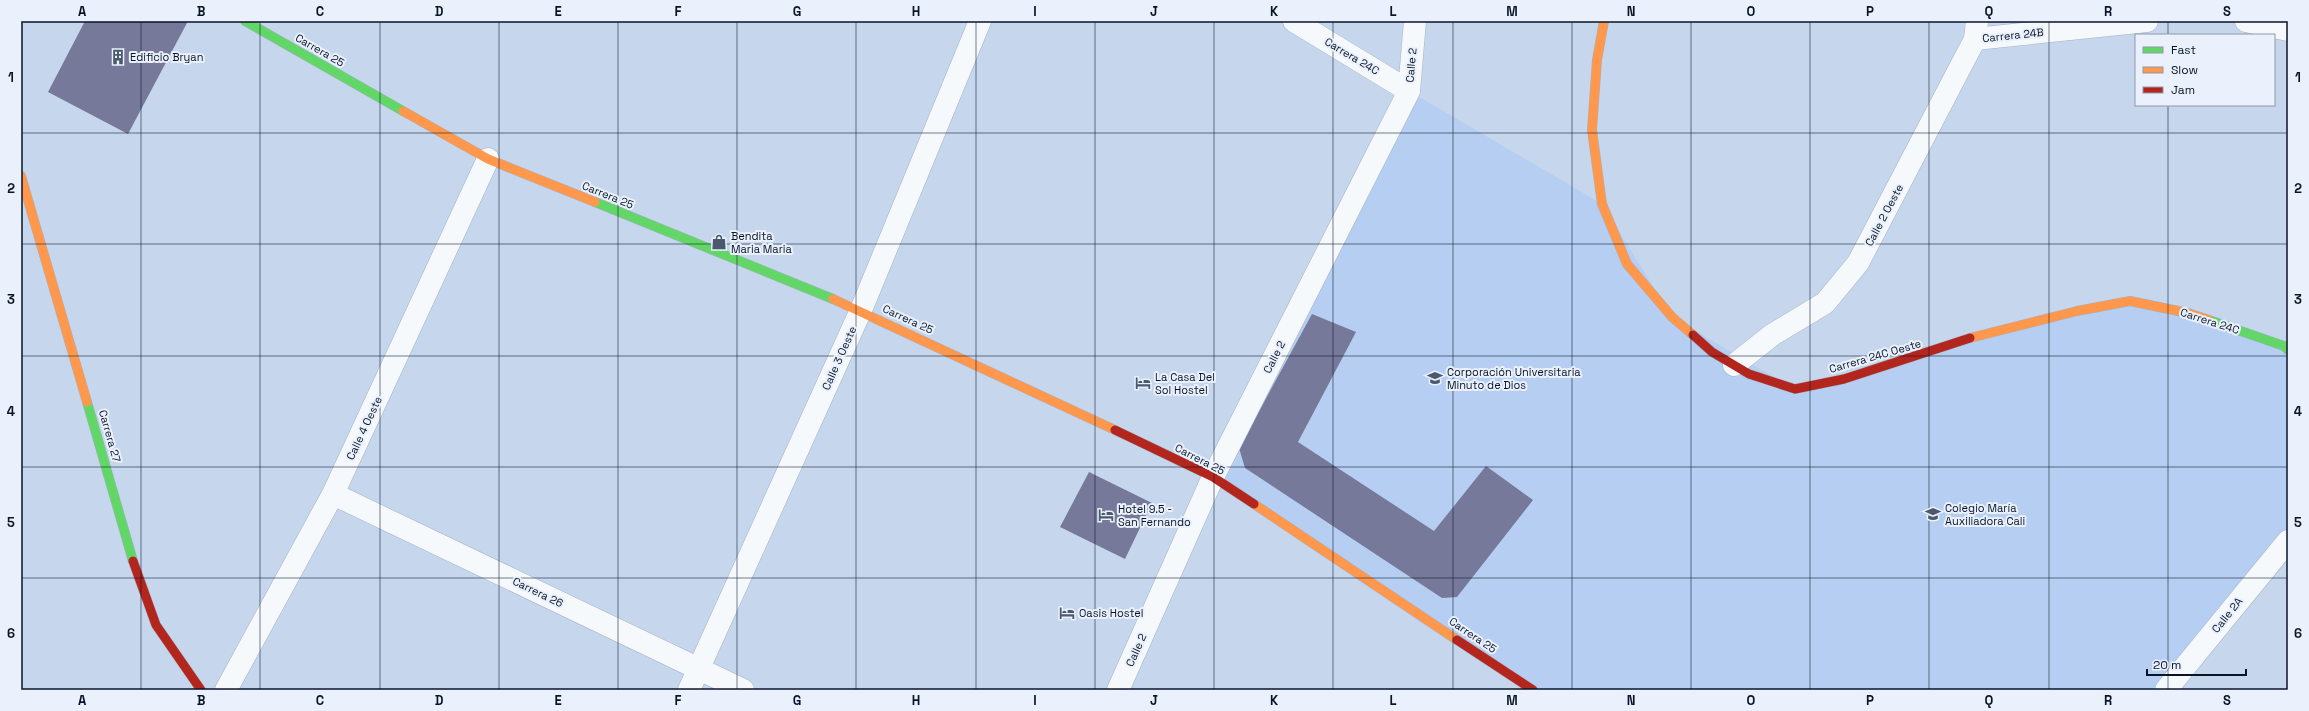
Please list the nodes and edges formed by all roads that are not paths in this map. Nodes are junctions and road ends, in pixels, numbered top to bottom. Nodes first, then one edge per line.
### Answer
1 (245, 21) edge
2 (980, 21) edge
3 (1294, 21) edge
4 (1415, 21) edge
5 (1604, 21) edge
6 (2147, 21) edge
7 (2246, 21) edge
8 (1976, 30) edge
9 (2288, 30) edge
10 (1409, 91) junction
11 (488, 159) junction
12 (21, 176) edge
13 (2130, 301) joint
14 (861, 310) junction
15 (2288, 350) edge
16 (1734, 365) junction
17 (1213, 477) junction
18 (333, 494) junction
19 (2288, 540) edge
20 (699, 669) junction
21 (201, 690) edge
22 (226, 690) edge
23 (689, 690) edge
24 (743, 690) edge
25 (1118, 690) edge
26 (1533, 690) edge
27 (2166, 690) edge

1 - 11 street, Carrera 25
2 - 14 street, Calle 3 Oeste
3 - 10 street, Carrera 24C
4 - 10 street, Calle 2
5 - 16 street, Carrera 24C Oeste
6 - 8 street, Carrera 24B
7 - 9 street
8 - 16 street, Calle 2 Oeste
10 - 17 street, Calle 2
11 - 14 street, Carrera 25
11 - 18 street, Calle 4 Oeste
12 - 21 street, Carrera 27
13 - 15 street, Carrera 24C
13 - 16 street, Carrera 24C Oeste
14 - 17 street, Carrera 25
14 - 20 street, Calle 3 Oeste
17 - 25 street, Calle 2
17 - 26 street, Carrera 25
18 - 20 street, Carrera 26
18 - 22 street, Calle 4 Oeste
19 - 27 street, Calle 2A
20 - 23 street, Calle 3 Oeste
20 - 24 street, Carrera 26

